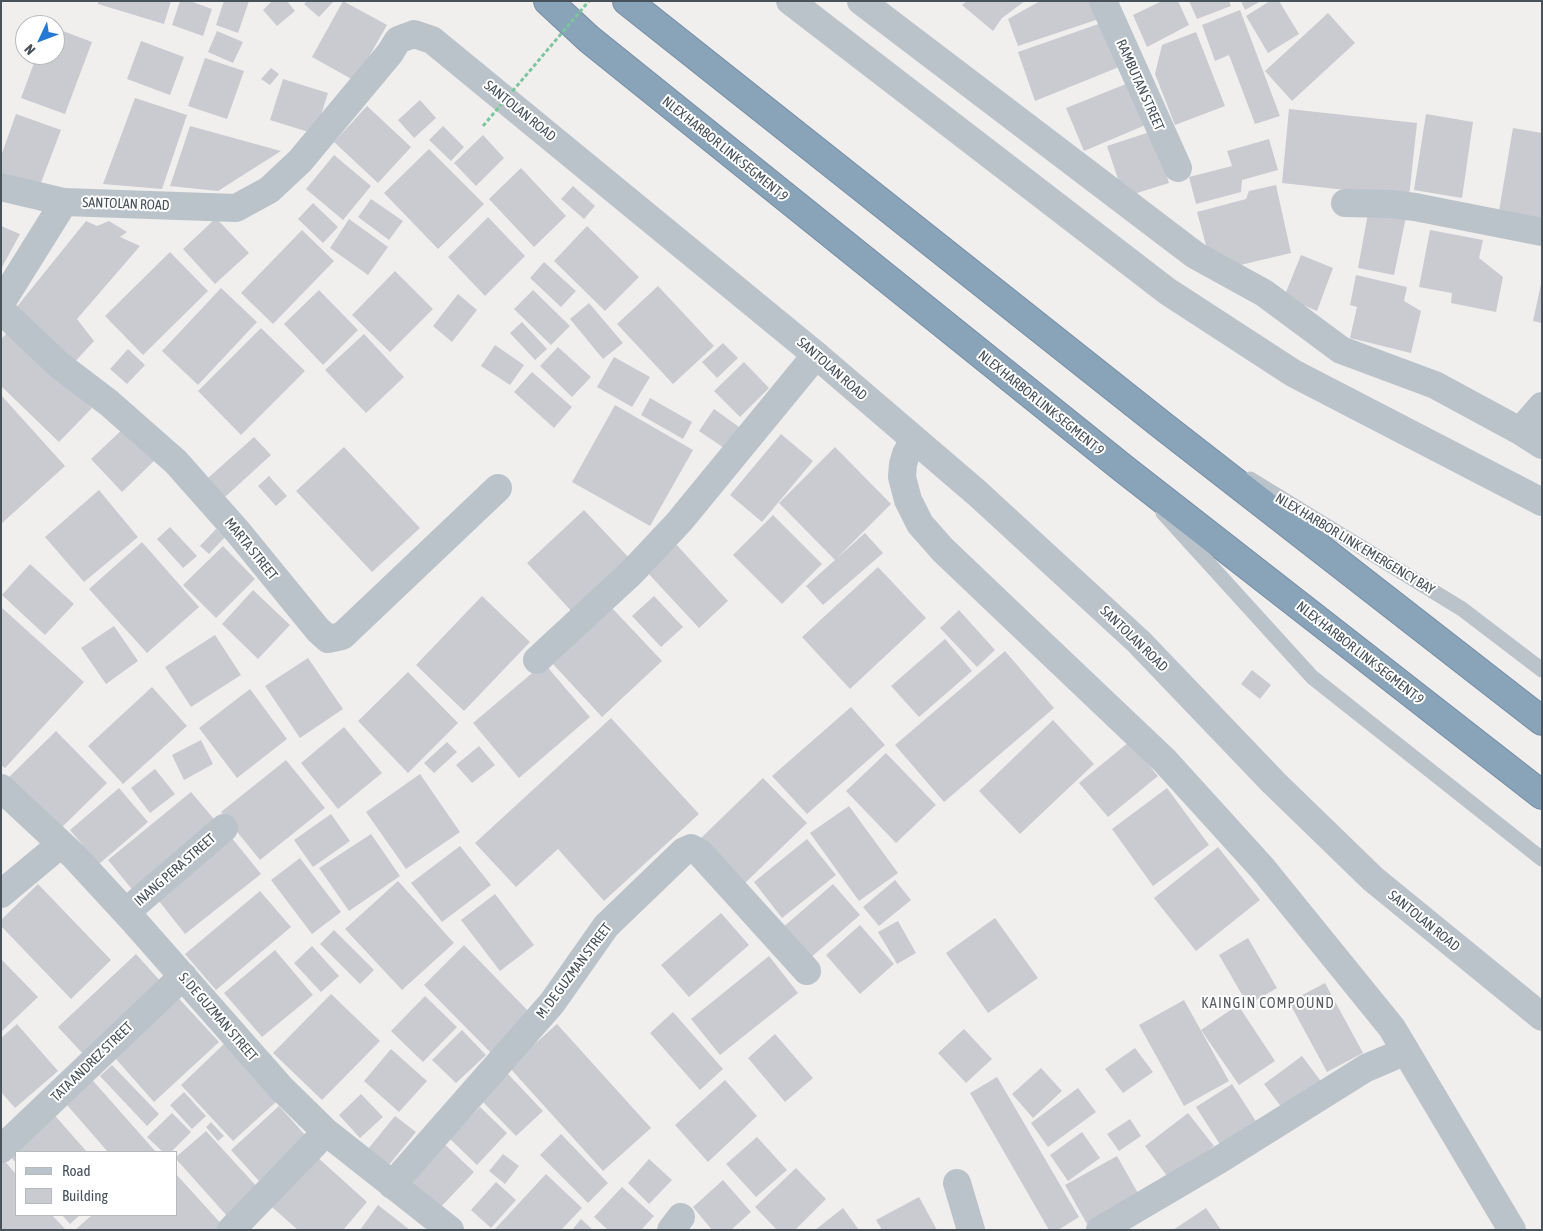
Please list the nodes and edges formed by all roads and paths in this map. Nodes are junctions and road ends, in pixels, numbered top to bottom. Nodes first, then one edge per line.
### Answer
1 (548, 1) edge
2 (589, 1) edge
3 (628, 1) edge
4 (790, 1) edge
5 (860, 1) edge
6 (1103, 1) edge
7 (483, 126) dead end
8 (1178, 168) dead end
9 (1, 187) edge
10 (64, 202) junction
11 (1345, 203) dead end
12 (1542, 232) edge
13 (1, 303) edge
14 (1, 310) edge
15 (816, 354) junction
16 (1542, 406) edge
17 (1163, 426) junction
18 (1531, 438) edge
19 (914, 440) junction
20 (1124, 469) junction
21 (498, 488) dead end
22 (1542, 502) edge
23 (537, 660) dead end
24 (1542, 670) edge
25 (1542, 721) edge
26 (1, 788) edge
27 (1542, 795) edge
28 (224, 828) dead end
29 (61, 844) junction
30 (1542, 860) edge
31 (1, 894) edge
32 (126, 912) junction
33 (807, 971) dead end
34 (183, 976) junction
35 (1542, 1016) edge
36 (1406, 1051) junction
37 (326, 1132) junction
38 (1, 1148) edge
39 (958, 1183) dead end
40 (392, 1185) junction
41 (231, 1230) edge
42 (450, 1230) edge
43 (971, 1230) edge
44 (1100, 1230) edge
45 (1512, 1230) edge

1 - 20 highway, NLEX HARBOR LINK SEGMENT 9
2 - 7 path, bridge
3 - 17 highway
4 - 22 street
5 - 18 street
6 - 8 street, RAMBUTAN STREET
9 - 10 street, SANTOLAN ROAD
10 - 13 street
10 - 15 street, SANTOLAN ROAD
11 - 12 street
14 - 21 street, MARTA STREET
15 - 19 street, SANTOLAN ROAD
15 - 23 street
16 - 18 street
17 - 24 lane, NLEX HARBOR LINK EMERGENCY BAY
17 - 25 highway
19 - 35 street, SANTOLAN ROAD
19 - 36 street
20 - 27 highway, NLEX HARBOR LINK SEGMENT 9
20 - 30 lane
26 - 29 street, S. DE GUZMAN STREET
28 - 32 street, INANG PERA STREET
29 - 31 street
29 - 32 street, S. DE GUZMAN STREET
32 - 34 street, S. DE GUZMAN STREET
33 - 40 street, M. DE GUZMAN STREET
34 - 37 street, S. DE GUZMAN STREET
34 - 38 street, TATA ANDREZ STREET
36 - 44 street
36 - 45 street
37 - 40 street, S. DE GUZMAN STREET
37 - 41 street
39 - 43 street
40 - 42 street, S. DE GUZMAN STREET

